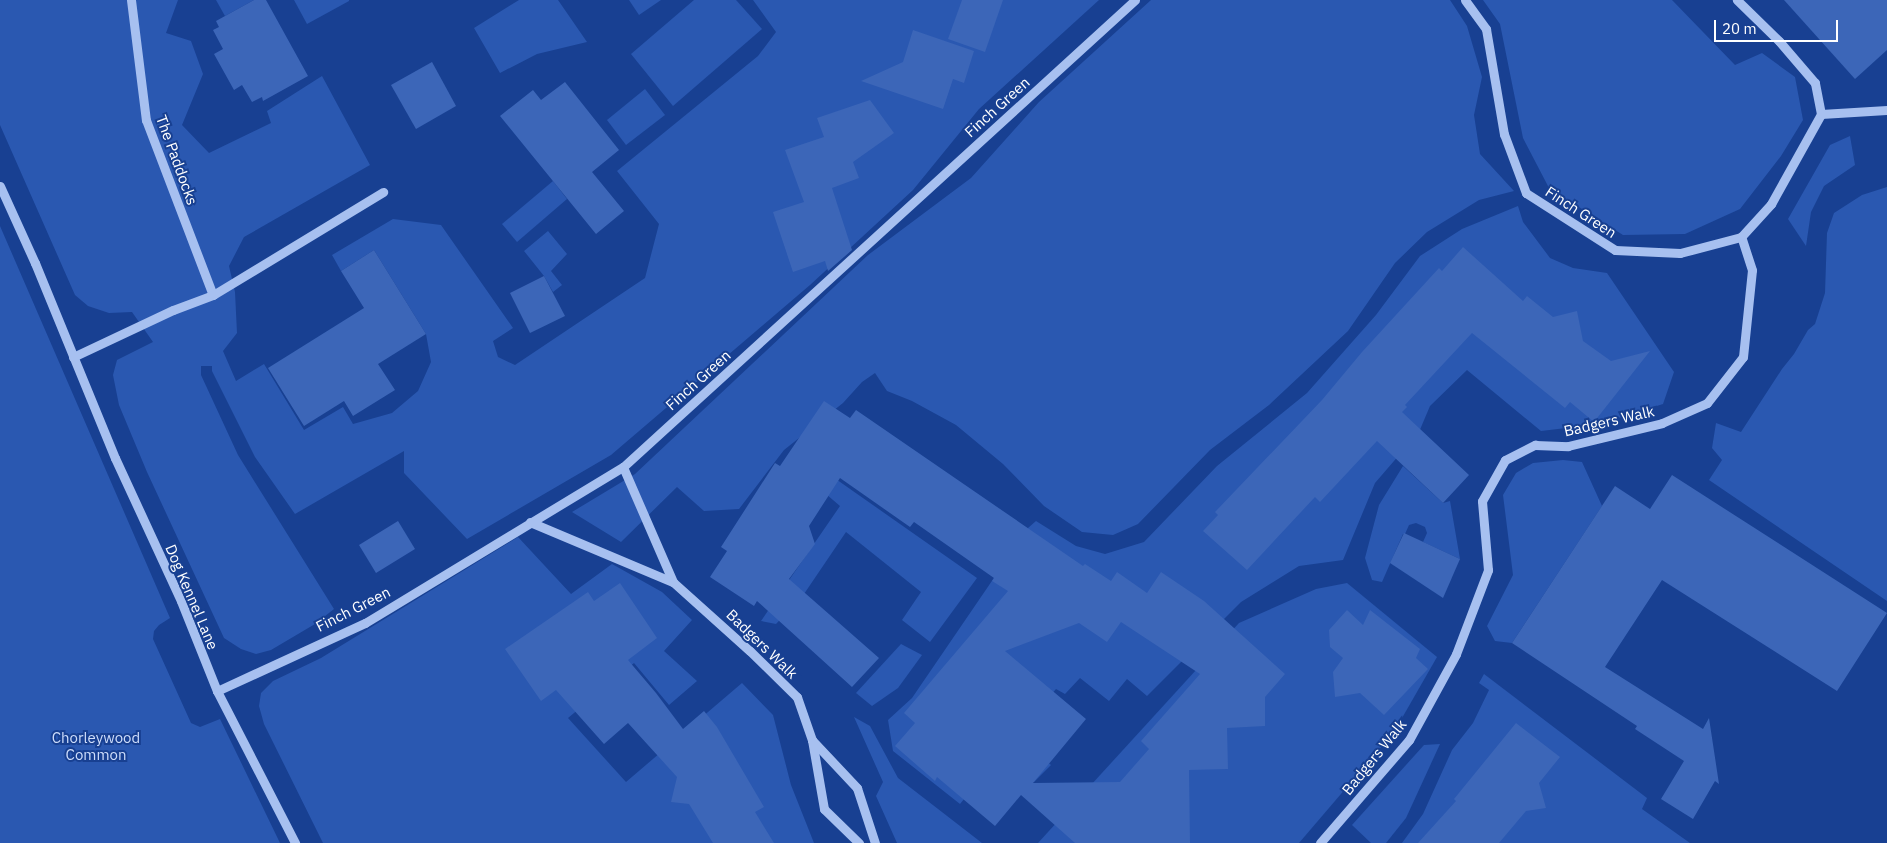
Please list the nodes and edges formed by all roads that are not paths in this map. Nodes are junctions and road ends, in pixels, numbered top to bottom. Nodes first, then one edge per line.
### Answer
1 (131, 0) edge
2 (1135, 0) edge
3 (1465, 0) edge
4 (1737, 0) edge
5 (1887, 110) edge
6 (1821, 114) junction
7 (0, 186) edge
8 (382, 192) dead end
9 (1741, 237) junction
10 (213, 295) junction
11 (74, 357) junction
12 (623, 467) junction
13 (530, 522) junction
14 (673, 582) junction
15 (217, 691) junction
16 (812, 740) junction
17 (295, 843) edge
18 (858, 843) edge
19 (875, 843) edge
20 (1320, 843) edge

1 - 10 street, The Paddocks
2 - 12 street, Finch Green
3 - 9 street, Finch Green
4 - 6 street
5 - 6 street
6 - 9 street
7 - 11 street, Dog Kennel Lane
8 - 10 street
9 - 20 street, Badgers Walk
10 - 11 street
11 - 15 street, Dog Kennel Lane
12 - 13 street, Finch Green
12 - 14 street, Badgers Walk
13 - 14 street, Badgers Walk
13 - 15 street, Finch Green
14 - 16 street, Badgers Walk
15 - 17 street, Dog Kennel Lane
16 - 18 street, Badgers Walk
16 - 19 street, Badgers Walk

